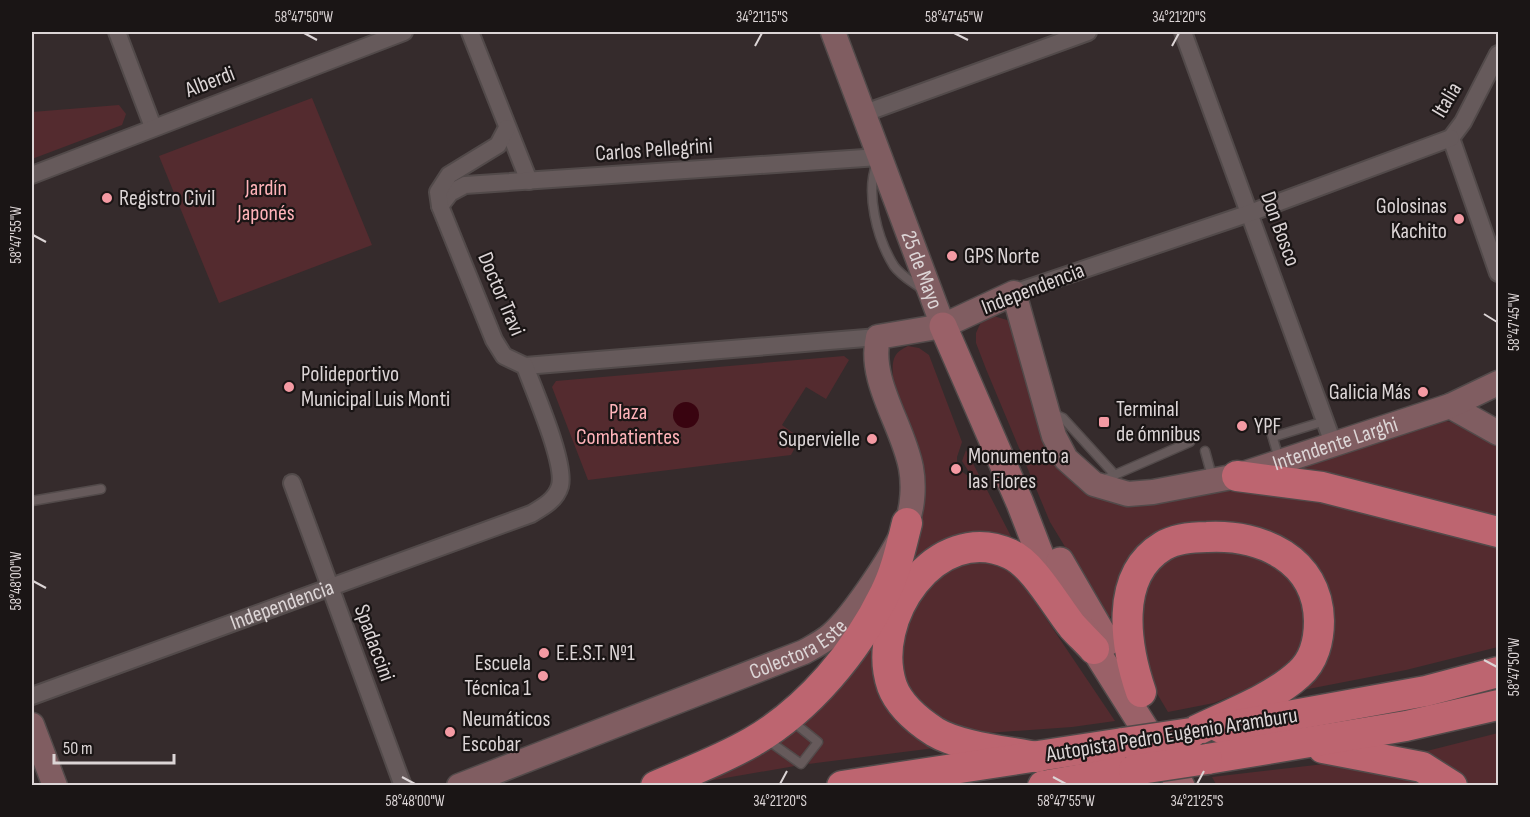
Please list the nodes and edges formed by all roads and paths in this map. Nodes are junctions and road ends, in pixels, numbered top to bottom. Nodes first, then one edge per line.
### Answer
1 (117, 32) edge
2 (404, 32) edge
3 (470, 32) edge
4 (832, 32) edge
5 (1088, 32) edge
6 (1184, 32) edge
7 (1498, 54) edge
8 (865, 113) junction
9 (153, 127) junction
10 (507, 128) junction
11 (1451, 138) junction
12 (879, 157) junction
13 (32, 175) edge
14 (529, 181) junction
15 (440, 206) junction
16 (1250, 213) junction
17 (1498, 273) edge
18 (1014, 293) junction
19 (943, 326) junction
20 (878, 337) junction
21 (525, 366) junction
22 (1498, 383) edge
23 (1450, 406) junction
24 (1329, 432) junction
25 (1498, 433) edge
26 (1190, 442) dead end
27 (1205, 452) dead end
28 (1280, 462) junction
29 (1225, 478) junction
30 (1105, 479) junction
31 (292, 483) dead end
32 (101, 489) dead end
33 (32, 501) edge
34 (1020, 503) junction
35 (531, 514) joint
36 (907, 523) junction
37 (1498, 532) edge
38 (330, 589) junction
39 (1094, 649) junction
40 (1498, 672) edge
41 (1141, 692) junction
42 (32, 696) edge
43 (1498, 705) edge
44 (787, 717) junction
45 (32, 725) edge
46 (1191, 733) junction
47 (762, 736) junction
48 (1300, 744) junction
49 (1037, 757) junction
50 (1134, 770) junction
51 (1203, 772) edge
52 (55, 786) edge
53 (403, 786) edge
54 (459, 786) edge
55 (656, 786) edge
56 (842, 786) edge
57 (1043, 786) edge
58 (1102, 786) edge
59 (1181, 786) edge
60 (1452, 786) edge

1 - 9 street
2 - 9 street, Alberdi
3 - 10 street
4 - 8 main road, 25 de Mayo
5 - 8 street
6 - 16 street, Don Bosco
7 - 11 street, Italia
8 - 12 main road, 25 de Mayo
9 - 13 street, Alberdi
10 - 14 street
10 - 15 street
11 - 16 street, Independencia
11 - 17 street, Italia
12 - 14 street, Carlos Pellegrini
12 - 19 main road, 25 de Mayo
14 - 15 street, Carlos Pellegrini
15 - 21 street, Doctor Travi
16 - 18 street, Independencia
16 - 24 street, Don Bosco
18 - 19 main road, Independencia
18 - 30 main road
19 - 20 main road, Independencia
19 - 34 main road, 25 de Mayo
20 - 21 street, Independencia
20 - 36 main road, Colectora Este
21 - 35 street, Doctor Travi
22 - 23 main road, Intendente Larghi
23 - 24 main road, Intendente Larghi
23 - 25 main road
24 - 28 main road, Intendente Larghi
24 - 28 lane
26 - 30 lane
27 - 29 lane
28 - 29 main road, Intendente Larghi
29 - 30 main road
29 - 37 highway
31 - 38 street, Spadaccini
32 - 33 lane
34 - 39 main road, 25 de Mayo
34 - 41 main road, 25 de Mayo
35 - 38 street, Independencia
36 - 44 highway
36 - 54 main road, Colectora Este
38 - 42 street, Independencia
38 - 53 street, Spadaccini
39 - 49 highway
39 - 59 main road, 25 de Mayo
40 - 46 highway, Autopista Pedro Eugenio Aramburu
41 - 46 highway
41 - 51 main road, 25 de Mayo
43 - 48 highway, Autopista Pedro Eugenio Aramburu
44 - 47 highway
44 - 47 lane
45 - 52 main road
46 - 49 highway, Autopista Pedro Eugenio Aramburu, bridge
47 - 55 highway
48 - 51 highway, Autopista Pedro Eugenio Aramburu
48 - 60 highway
49 - 56 highway, Autopista Pedro Eugenio Aramburu
50 - 51 highway, Autopista Pedro Eugenio Aramburu, bridge
50 - 57 highway, Autopista Pedro Eugenio Aramburu
50 - 58 highway

